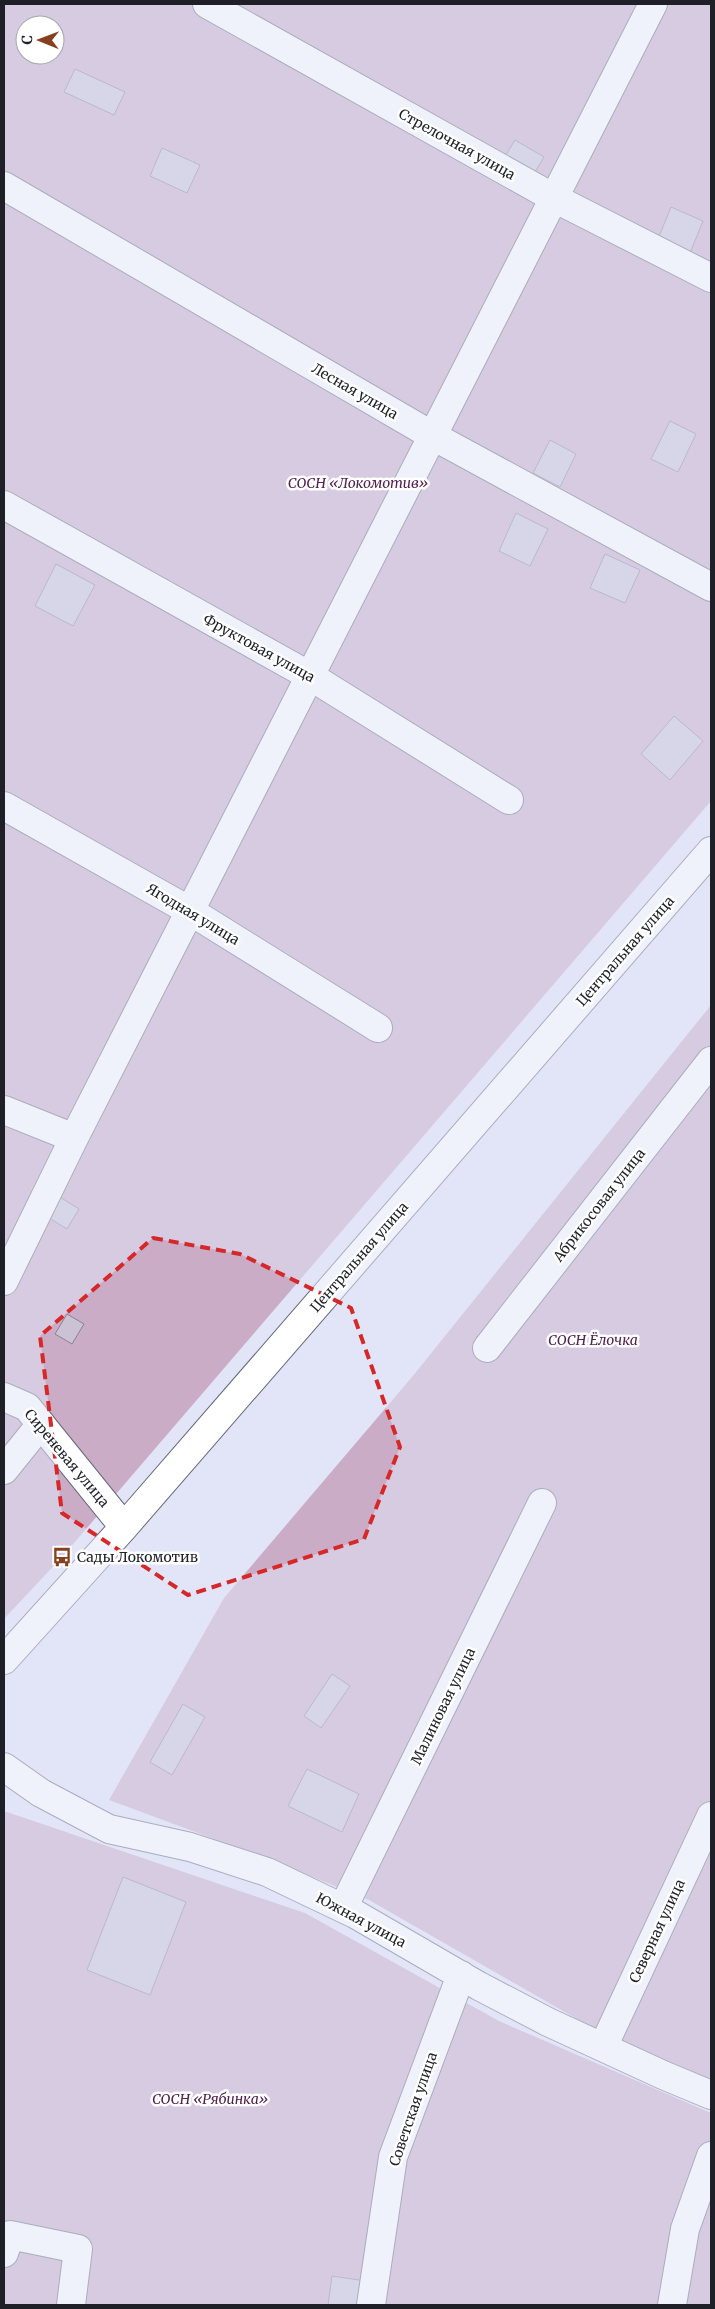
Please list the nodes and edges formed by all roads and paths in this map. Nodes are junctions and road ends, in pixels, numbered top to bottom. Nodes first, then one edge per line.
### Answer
1 (207, 4) edge
2 (653, 4) edge
3 (4, 186) edge
4 (554, 198) junction
5 (711, 278) edge
6 (433, 436) junction
7 (4, 505) edge
8 (711, 587) edge
9 (310, 676) junction
10 (509, 800) dead end
11 (4, 806) edge
12 (711, 851) edge
13 (190, 911) junction
14 (378, 1028) dead end
15 (711, 1061) edge
16 (4, 1110) edge
17 (74, 1138) junction
18 (4, 1281) edge
19 (487, 1348) dead end
20 (4, 1397) edge
21 (41, 1424) junction
22 (4, 1470) edge
23 (542, 1503) dead end
24 (124, 1527) junction
25 (4, 1660) edge
26 (4, 1767) edge
27 (711, 1816) edge
28 (343, 1908) junction
29 (461, 1975) junction
30 (603, 2047) junction
31 (711, 2094) edge
32 (711, 2156) edge
33 (4, 2253) edge
34 (71, 2305) edge
35 (371, 2305) edge
36 (672, 2305) edge

1 - 4 street, Стрелочная улица
2 - 4 street
3 - 6 street, Лесная улица
4 - 5 street, Стрелочная улица
4 - 6 street
6 - 8 street, Лесная улица
6 - 9 street
7 - 9 street, Фруктовая улица
9 - 10 street, Фруктовая улица
9 - 13 street
11 - 13 street, Ягодная улица
12 - 24 street, Центральная улица
13 - 14 street, Ягодная улица
13 - 17 street
15 - 19 street, Абрикосовая улица
16 - 17 street
17 - 18 street
20 - 21 street, Сиреневая улица
21 - 22 street
21 - 24 street, Сиреневая улица
23 - 28 street, Малиновая улица
24 - 25 street, Центральная улица
26 - 28 street, Южная улица
27 - 30 street, Северная улица
28 - 29 street, Южная улица
29 - 30 street, Южная улица
29 - 35 street, Советская улица
30 - 31 street, Южная улица
32 - 36 street
33 - 34 street

